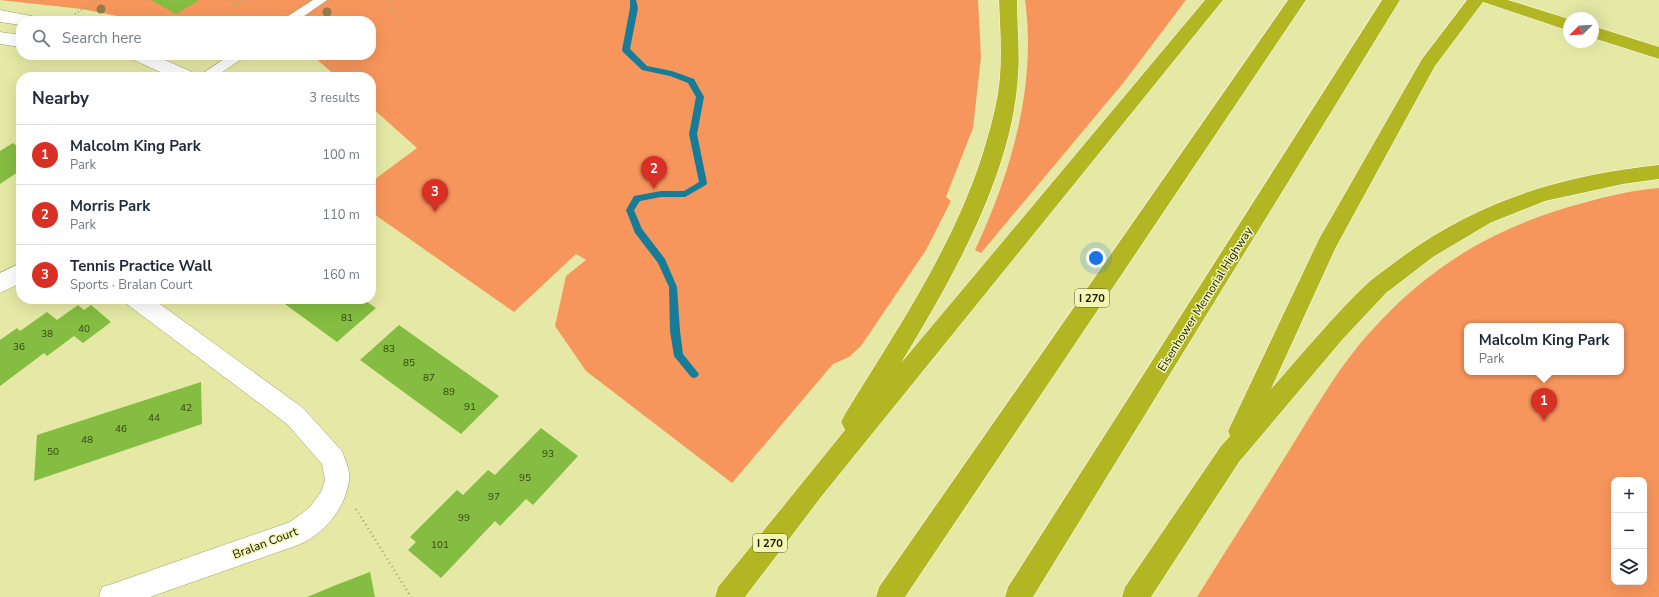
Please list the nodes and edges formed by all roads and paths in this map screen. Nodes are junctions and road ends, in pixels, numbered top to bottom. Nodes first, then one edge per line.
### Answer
1 (97, 0) edge
2 (229, 0) edge
3 (245, 0) edge
4 (321, 0) edge
5 (388, 0) edge
6 (1008, 0) edge
7 (1214, 0) edge
8 (1297, 0) edge
9 (1391, 0) edge
10 (1476, 0) edge
11 (1490, 0) edge
12 (75, 14) dead end
13 (0, 16) edge
14 (297, 16) edge
15 (16, 19) edge
16 (1563, 23) edge
17 (402, 28) dead end
18 (1599, 34) edge
19 (0, 38) edge
20 (16, 40) edge
21 (1659, 53) edge
22 (149, 60) edge
23 (232, 60) edge
24 (177, 72) edge
25 (214, 72) edge
26 (1659, 172) edge
27 (16, 275) edge
28 (0, 284) edge
29 (143, 304) edge
30 (1230, 454) junction
31 (337, 480) junction
32 (812, 489) junction
33 (112, 597) edge
34 (411, 597) edge
35 (728, 597) edge
36 (889, 597) edge
37 (1018, 597) edge
38 (1135, 597) edge

1 - 12 path
2 - 3 path
4 - 14 lane
5 - 17 path
6 - 32 highway
7 - 32 highway, I 270
8 - 36 highway, I 270
9 - 37 highway, Eisenhower Memorial Highway
10 - 30 highway
11 - 16 highway
13 - 15 street
18 - 21 highway
19 - 20 street
22 - 24 street
23 - 25 lane
26 - 30 highway
27 - 28 street
29 - 31 street
30 - 38 highway
31 - 33 street, Bralan Court
31 - 34 path
32 - 35 highway, I 270

